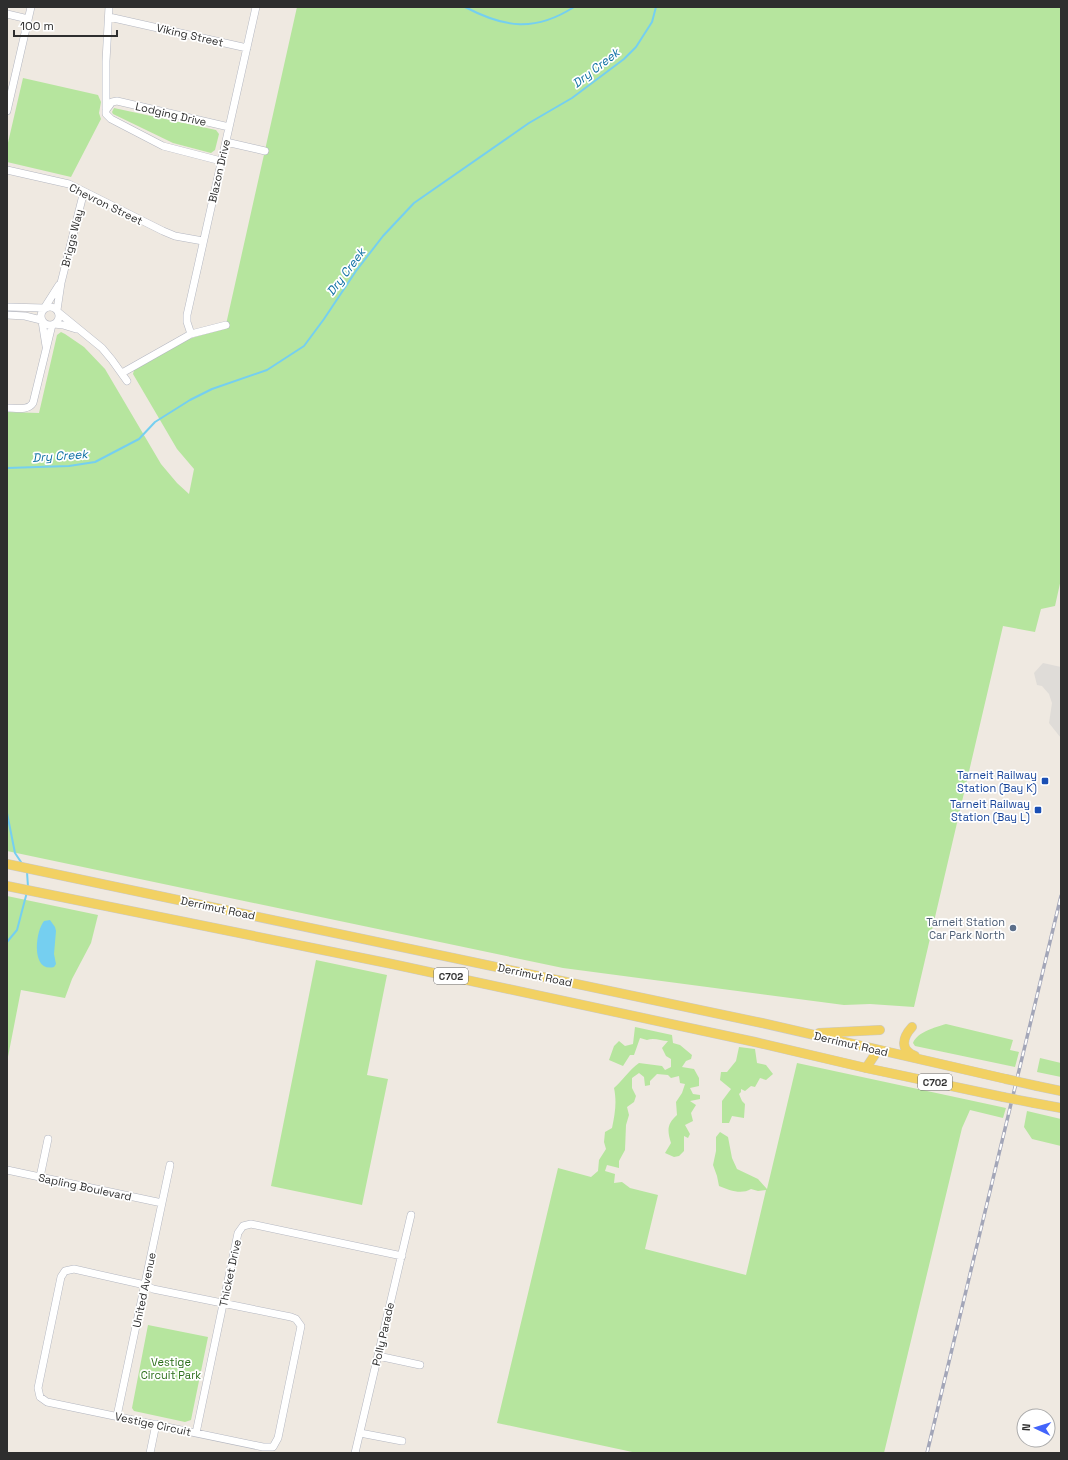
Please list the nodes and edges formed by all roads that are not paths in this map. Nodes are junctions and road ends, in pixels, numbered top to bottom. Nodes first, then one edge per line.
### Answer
1 (31, 7) edge
2 (110, 7) edge
3 (256, 7) edge
4 (7, 14) edge
5 (109, 17) junction
6 (28, 19) junction
7 (246, 48) junction
8 (105, 88) junction
9 (110, 105) junction
10 (7, 111) edge
11 (229, 127) junction
12 (226, 142) junction
13 (265, 151) dead end
14 (221, 161) junction
15 (7, 170) edge
16 (85, 193) junction
17 (203, 241) junction
18 (61, 283) junction
19 (7, 307) edge
20 (45, 308) junction
21 (57, 311) junction
22 (7, 315) edge
23 (42, 321) junction
24 (53, 324) junction
25 (226, 325) dead end
26 (78, 330) junction
27 (190, 334) junction
28 (46, 346) junction
29 (122, 373) junction
30 (127, 381) dead end
31 (7, 408) edge
32 (7, 864) edge
33 (7, 886) edge
34 (912, 1027) dead end
35 (880, 1030) dead end
36 (810, 1034) junction
37 (868, 1048) junction
38 (878, 1050) junction
39 (922, 1059) junction
40 (866, 1068) junction
41 (1061, 1091) edge
42 (1061, 1108) edge
43 (48, 1139) dead end
44 (170, 1165) dead end
45 (7, 1170) edge
46 (40, 1177) junction
47 (162, 1203) junction
48 (411, 1215) dead end
49 (402, 1256) junction
50 (145, 1285) junction
51 (223, 1303) junction
52 (378, 1356) junction
53 (420, 1365) dead end
54 (117, 1416) junction
55 (156, 1424) junction
56 (360, 1432) junction
57 (196, 1433) junction
58 (402, 1441) dead end
59 (150, 1453) edge
60 (355, 1453) edge

1 - 6 street
2 - 5 street
3 - 7 street, Blazon Drive
4 - 6 street
5 - 7 street, Viking Street
5 - 8 street
6 - 10 street
7 - 11 street, Blazon Drive
8 - 9 street
8 - 9 street
9 - 11 street, Lodging Drive
9 - 14 street
11 - 12 street, Blazon Drive
12 - 13 street
12 - 14 street, Blazon Drive
14 - 17 street, Blazon Drive
15 - 16 street, Chevron Street
16 - 17 street, Chevron Street
16 - 18 street, Briggs Way
17 - 27 street, Blazon Drive
18 - 20 street, Briggs Way
18 - 21 street, Briggs Way
19 - 20 street
20 - 21 street
20 - 23 street
21 - 24 street
21 - 26 street
22 - 23 street
23 - 24 street
23 - 28 street
24 - 26 street
24 - 28 street
25 - 27 street
26 - 29 street
27 - 29 street
28 - 31 street
29 - 30 street
32 - 36 main road, Derrimut Road / C702
33 - 40 main road, Derrimut Road / C702
34 - 39 main road
35 - 36 main road
36 - 37 main road, Derrimut Road / C702
37 - 38 main road, Derrimut Road / C702
37 - 40 main road
38 - 39 main road, Derrimut Road / C702
38 - 40 main road
39 - 41 main road, Derrimut Road / C702, bridge
40 - 42 main road, Derrimut Road / C702, bridge
43 - 46 street
44 - 47 street, United Avenue
45 - 46 street, Sapling Boulevard
46 - 47 street, Sapling Boulevard
47 - 50 street, United Avenue
48 - 49 street, Polly Parade
49 - 51 street, Thicket Drive
49 - 52 street, Polly Parade
50 - 51 street, Vestige Circuit
50 - 54 street, United Avenue
50 - 54 street, Vestige Circuit
51 - 57 street, Thicket Drive
51 - 57 street, Vestige Circuit
52 - 53 street
52 - 56 street, Polly Parade
54 - 55 street, Vestige Circuit
55 - 57 street, Vestige Circuit
55 - 59 street
56 - 58 street
56 - 60 street, Polly Parade

